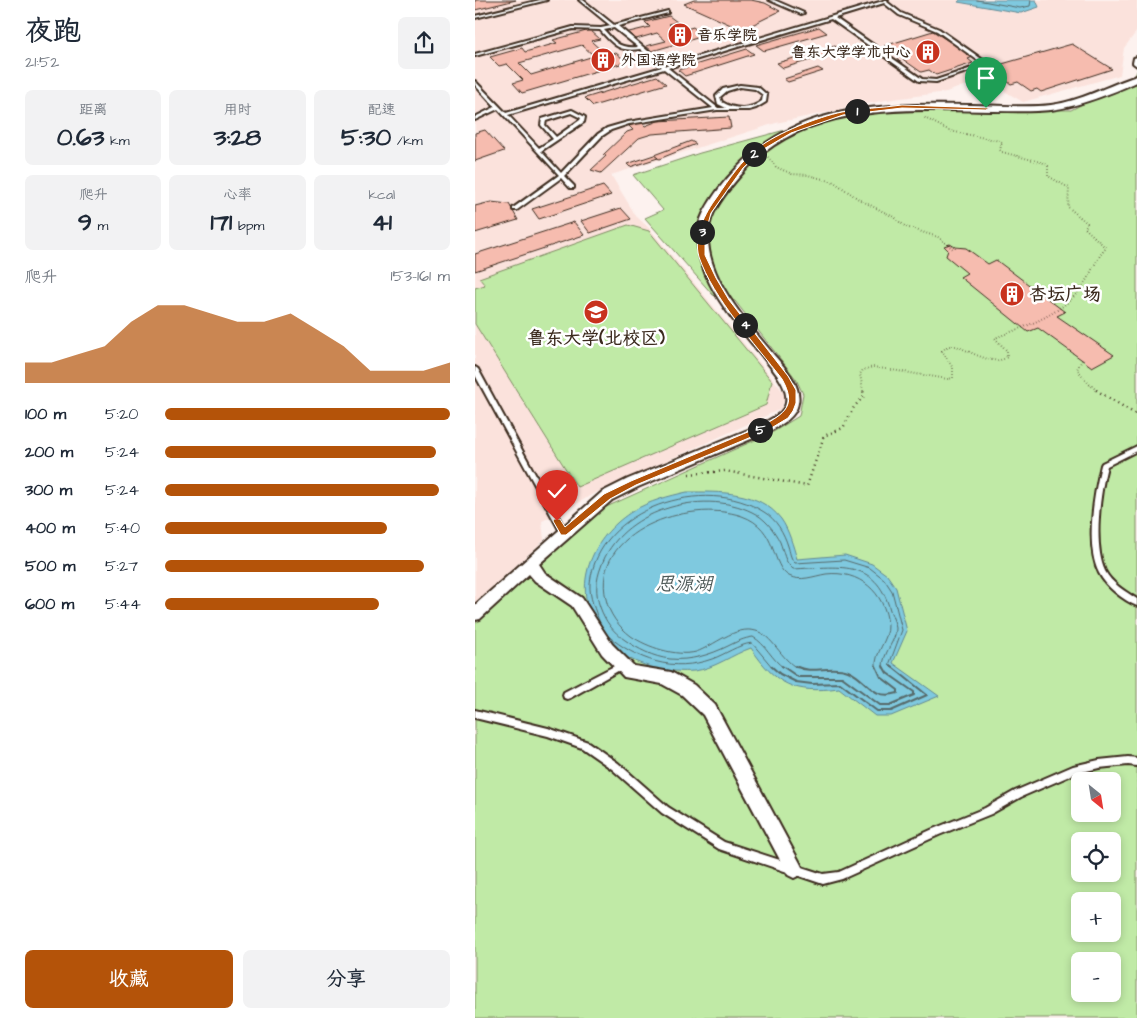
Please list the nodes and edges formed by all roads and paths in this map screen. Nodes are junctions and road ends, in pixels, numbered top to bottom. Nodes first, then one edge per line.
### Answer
1 (545, 0) edge
2 (581, 0) edge
3 (771, 0) edge
4 (885, 1) edge
5 (667, 12) dead end
6 (802, 12) dead end
7 (475, 17) edge
8 (832, 18) junction
9 (615, 26) junction
10 (601, 29) junction
11 (642, 48) junction
12 (475, 55) edge
13 (664, 66) junction
14 (1137, 79) edge
15 (475, 82) edge
16 (498, 107) junction
17 (923, 107) junction
18 (717, 109) junction
19 (732, 109) junction
20 (505, 115) junction
21 (475, 119) edge
22 (555, 138) junction
23 (760, 148) junction
24 (538, 151) junction
25 (561, 176) junction
26 (572, 187) dead end
27 (515, 209) dead end
28 (953, 249) dead end
29 (1082, 360) dead end
30 (475, 369) edge
31 (1137, 416) edge
32 (1137, 448) edge
33 (688, 474) dead end
34 (563, 533) junction
35 (530, 564) junction
36 (1137, 603) edge
37 (475, 614) edge
38 (623, 665) junction
39 (567, 695) dead end
40 (475, 714) edge
41 (1137, 762) edge
42 (794, 869) junction

1 - 7 lane
2 - 9 lane
3 - 6 lane
4 - 8 lane
4 - 8 lane
5 - 9 lane
8 - 13 lane
9 - 10 lane
9 - 11 lane
10 - 11 lane
10 - 12 lane
11 - 13 lane
13 - 18 lane
13 - 20 lane
14 - 17 street
15 - 16 lane
16 - 20 lane
16 - 21 lane
17 - 23 street
17 - 33 path
18 - 19 lane
18 - 25 lane
19 - 19 lane
20 - 24 lane
22 - 22 lane
22 - 24 lane
23 - 28 path
23 - 34 street
24 - 25 lane
25 - 26 lane
25 - 27 lane
29 - 31 path
30 - 34 lane
32 - 36 lane
34 - 35 street
35 - 37 street
35 - 38 street
38 - 39 lane
38 - 42 street
40 - 42 lane
41 - 42 lane

